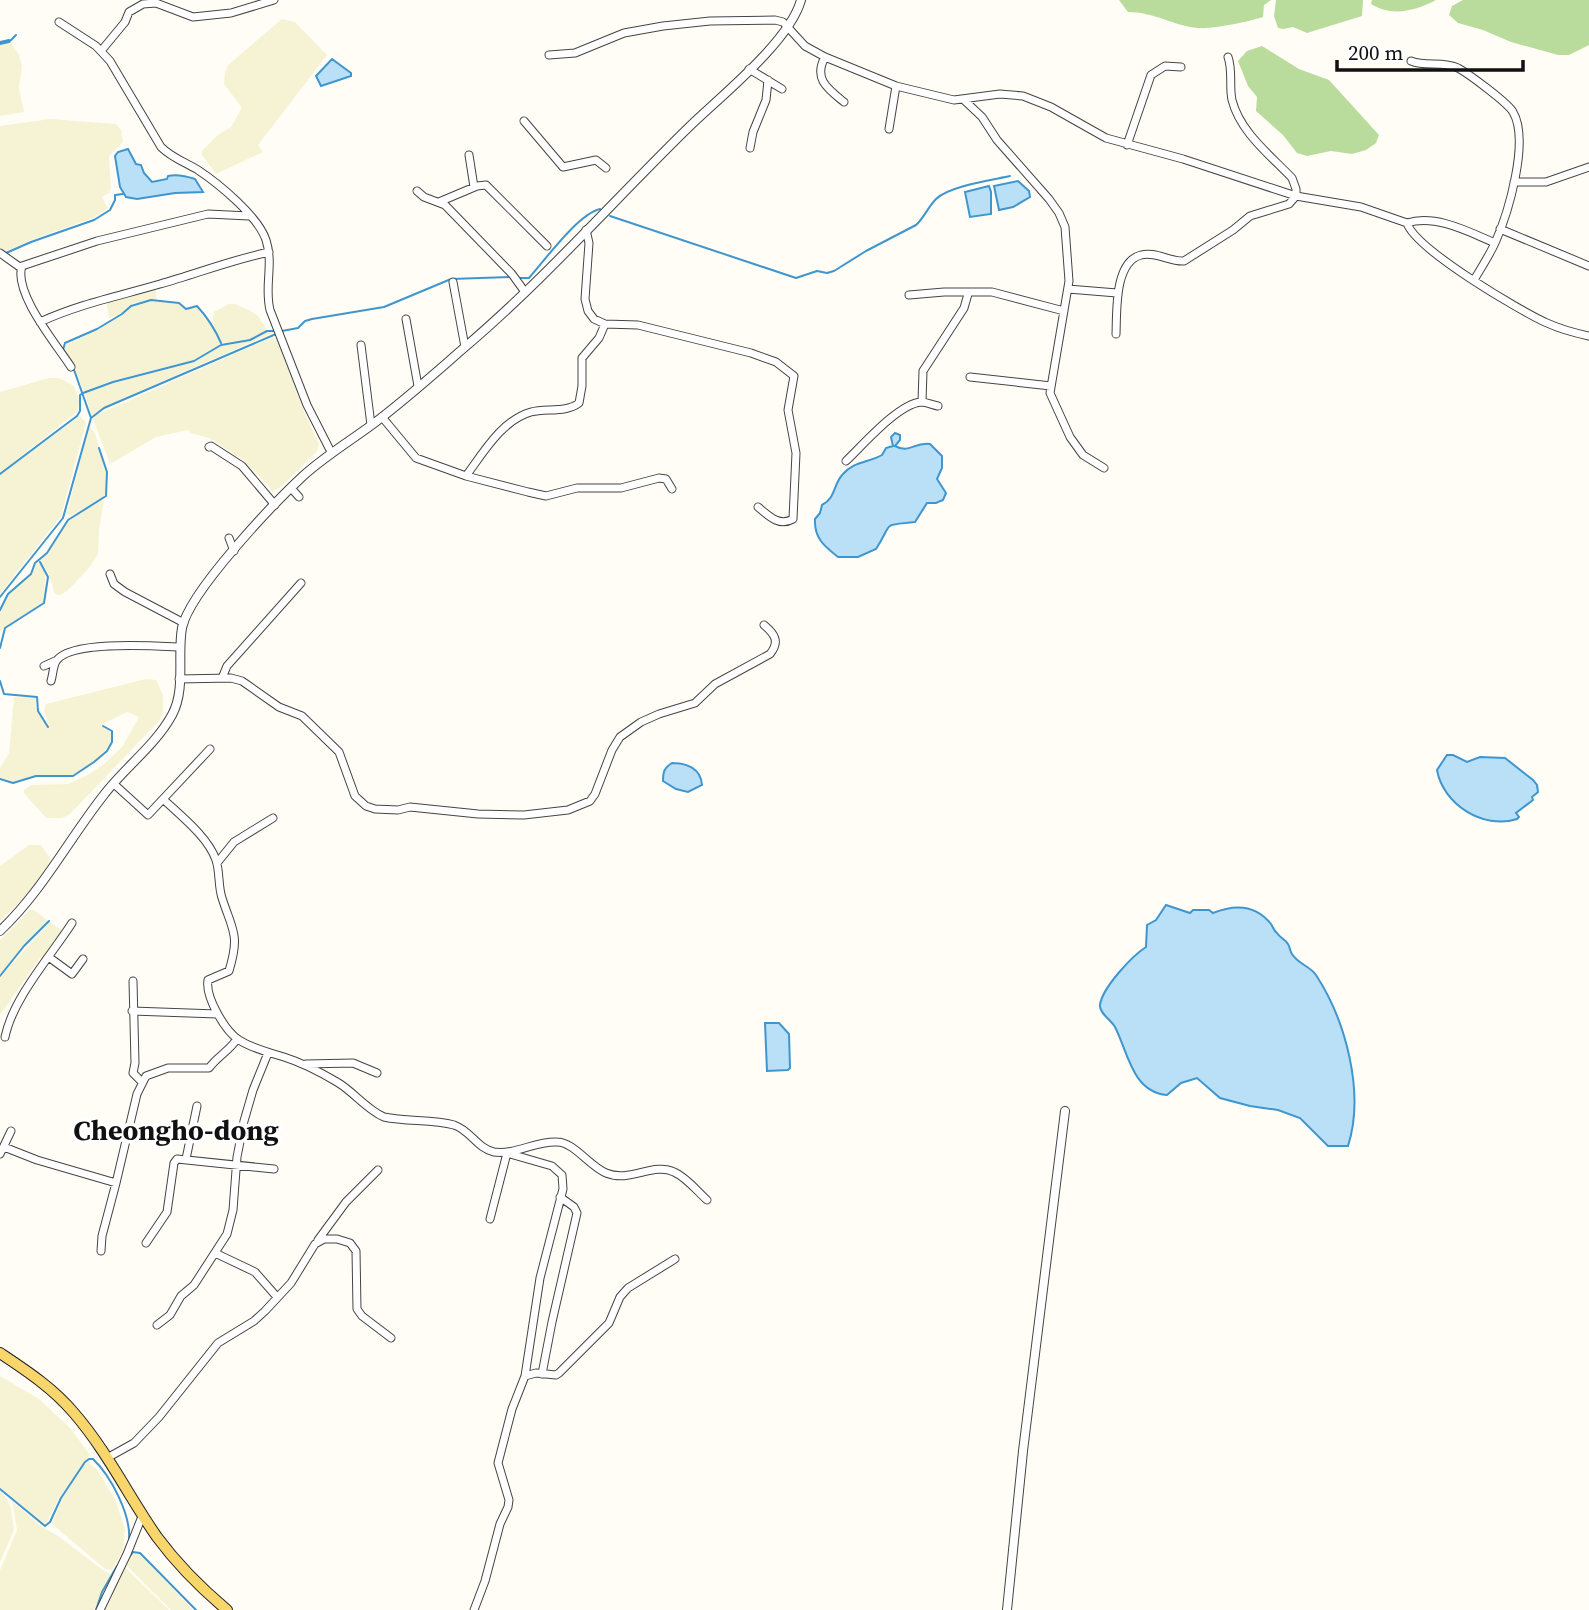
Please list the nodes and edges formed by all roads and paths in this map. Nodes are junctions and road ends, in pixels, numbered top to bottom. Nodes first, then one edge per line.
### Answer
1 (274, 0) edge
2 (801, 0) edge
3 (59, 22) dead end
4 (787, 28) junction
5 (101, 51) junction
6 (549, 55) dead end
7 (825, 57) junction
8 (1228, 57) dead end
9 (1411, 61) dead end
10 (1181, 67) dead end
11 (749, 69) junction
12 (768, 80) junction
13 (896, 86) junction
14 (782, 89) dead end
15 (964, 100) junction
16 (844, 102) dead end
17 (524, 121) dead end
18 (889, 129) dead end
19 (1128, 145) junction
20 (750, 148) dead end
21 (469, 155) dead end
22 (1589, 167) edge
23 (606, 168) dead end
24 (1514, 183) junction
25 (474, 187) junction
26 (417, 191) dead end
27 (1296, 196) junction
28 (438, 202) junction
29 (250, 216) junction
30 (1407, 223) junction
31 (1500, 229) junction
32 (586, 230) junction
33 (1495, 243) junction
34 (547, 246) dead end
35 (269, 251) junction
36 (0, 253) edge
37 (1589, 266) edge
38 (21, 268) junction
39 (1474, 280) junction
40 (453, 282) dead end
41 (1068, 289) junction
42 (525, 292) junction
43 (1117, 293) junction
44 (968, 294) junction
45 (909, 295) dead end
46 (1064, 311) junction
47 (406, 319) dead end
48 (40, 322) junction
49 (605, 324) junction
50 (1116, 334) dead end
51 (1589, 336) edge
52 (361, 345) dead end
53 (465, 347) junction
54 (71, 367) dead end
55 (970, 377) dead end
56 (418, 386) junction
57 (1051, 386) junction
58 (922, 402) junction
59 (938, 406) dead end
60 (382, 417) junction
61 (371, 425) junction
62 (209, 447) dead end
63 (331, 452) junction
64 (846, 461) dead end
65 (1104, 468) dead end
66 (466, 476) junction
67 (291, 488) junction
68 (672, 489) dead end
69 (795, 496) junction
70 (804, 496) dead end
71 (299, 497) dead end
72 (275, 505) junction
73 (758, 507) dead end
74 (229, 538) dead end
75 (234, 551) junction
76 (110, 574) dead end
77 (301, 583) dead end
78 (184, 622) junction
79 (764, 625) dead end
80 (180, 647) junction
81 (55, 661) junction
82 (44, 666) dead end
83 (222, 678) junction
84 (179, 679) junction
85 (51, 681) dead end
86 (210, 749) dead end
87 (114, 783) junction
88 (163, 799) junction
89 (273, 818) dead end
90 (217, 863) junction
91 (72, 923) dead end
92 (0, 931) edge
93 (50, 958) junction
94 (83, 959) dead end
95 (133, 981) dead end
96 (132, 1011) junction
97 (217, 1014) junction
98 (4, 1022) edge
99 (5, 1037) dead end
100 (237, 1039) junction
101 (268, 1053) junction
102 (305, 1065) junction
103 (377, 1073) dead end
104 (142, 1082) junction
105 (197, 1106) dead end
106 (1065, 1111) dead end
107 (11, 1130) dead end
108 (2, 1151) edge
109 (508, 1153) junction
110 (186, 1159) junction
111 (237, 1166) junction
112 (274, 1169) dead end
113 (378, 1170) dead end
114 (116, 1183) junction
115 (560, 1197) junction
116 (706, 1200) dead end
117 (490, 1219) dead end
118 (146, 1243) dead end
119 (315, 1244) junction
120 (101, 1251) dead end
121 (215, 1253) junction
122 (676, 1259) dead end
123 (277, 1297) junction
124 (157, 1325) dead end
125 (391, 1338) dead end
126 (0, 1353) edge
127 (542, 1374) junction
128 (524, 1376) junction
129 (107, 1458) junction
130 (143, 1514) junction
131 (100, 1610) edge
132 (227, 1610) edge
133 (474, 1610) edge
134 (1007, 1610) edge

1 - 5 street
2 - 4 street
3 - 5 street
4 - 6 street
4 - 7 street
4 - 11 street
5 - 29 street
7 - 13 street
7 - 16 street
8 - 27 street
9 - 24 street
10 - 19 street
11 - 12 street
11 - 32 street
12 - 14 street
12 - 20 street
13 - 15 street
13 - 18 street
15 - 19 street
15 - 41 street
17 - 23 street
19 - 27 street
21 - 25 street
22 - 24 street
24 - 31 street
25 - 28 street
25 - 34 street
26 - 28 street
27 - 30 street
27 - 43 street
28 - 42 street
29 - 35 street
29 - 38 street
30 - 33 street
30 - 39 street
31 - 33 street
31 - 37 street
32 - 42 street
32 - 49 street
33 - 39 street
35 - 48 street
35 - 63 street
36 - 38 street
38 - 48 street
39 - 51 street
40 - 53 street
41 - 43 street
41 - 46 street
42 - 53 street
43 - 50 street
44 - 45 street
44 - 46 street
44 - 58 street
46 - 57 street
47 - 56 street
48 - 54 street
49 - 66 street
49 - 69 street
52 - 61 street
53 - 56 street
55 - 57 street
56 - 60 street
57 - 65 street
58 - 59 street
58 - 64 street
60 - 61 street
60 - 66 street
61 - 63 street
62 - 72 street
63 - 67 street
66 - 68 street
67 - 71 street
67 - 72 street
69 - 70 street
69 - 73 street
72 - 75 street
74 - 75 street
75 - 78 street
76 - 78 street
77 - 83 street
78 - 80 street
79 - 83 street
80 - 81 street
80 - 84 street
81 - 82 street
81 - 85 street
83 - 84 street
84 - 87 street
86 - 88 street
87 - 88 street
87 - 92 street
88 - 90 street
89 - 90 street
90 - 97 street
91 - 93 street
93 - 94 street
93 - 98 street
95 - 96 street
96 - 97 street
96 - 104 street
97 - 100 street
98 - 99 street
100 - 101 street
100 - 104 street
101 - 102 street
101 - 111 street
102 - 103 street
102 - 109 street
104 - 114 street
105 - 110 street
106 - 134 street
107 - 108 street
108 - 114 street
109 - 115 street
109 - 116 street
109 - 117 street
110 - 111 street
110 - 118 street
111 - 112 street
111 - 121 street
113 - 119 street
114 - 120 street
115 - 127 street
115 - 128 street
119 - 123 street
119 - 125 street
121 - 123 street
121 - 124 street
122 - 127 street
123 - 129 street
126 - 129 main road
127 - 128 street
128 - 133 street
129 - 130 main road
130 - 131 street
130 - 132 main road

